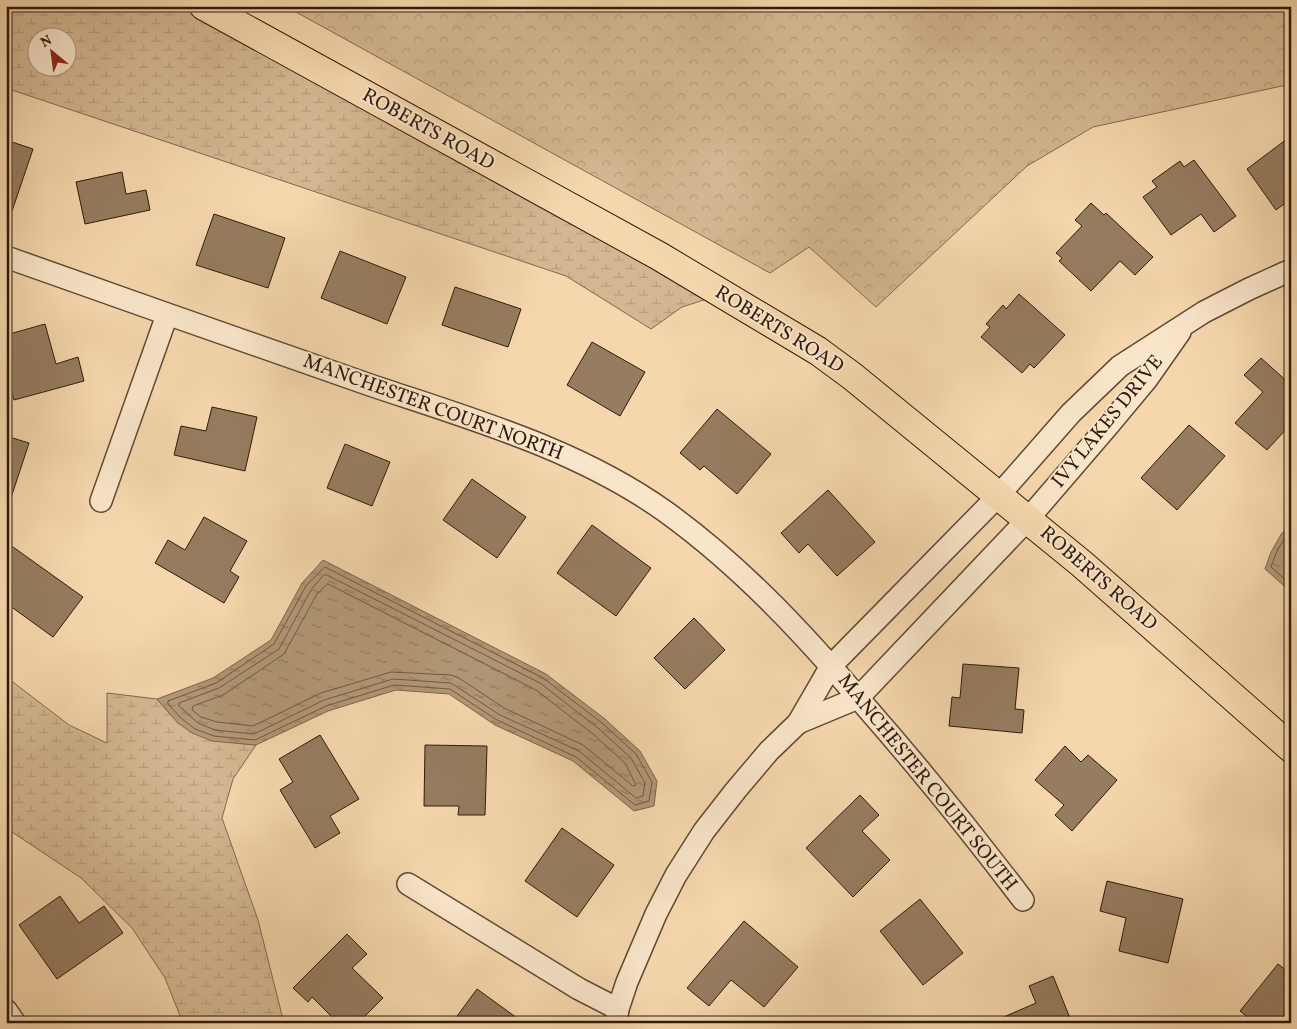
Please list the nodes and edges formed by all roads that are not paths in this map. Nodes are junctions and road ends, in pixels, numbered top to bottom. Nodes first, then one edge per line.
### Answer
1 (204, 6) edge
2 (6, 257) edge
3 (1291, 270) edge
4 (167, 315) junction
5 (1186, 324) junction
6 (999, 495) junction
7 (101, 501) dead end
8 (1028, 519) junction
9 (831, 666) junction
10 (858, 698) junction
11 (798, 723) junction
12 (1291, 748) edge
13 (408, 884) dead end
14 (1024, 900) dead end
15 (6, 1010) edge
16 (617, 1016) edge
17 (15, 1023) edge

1 - 6 main road, ROBERTS ROAD
2 - 4 street, MANCHESTER COURT NORTH
3 - 5 street, IVY LAKES DRIVE
4 - 7 street
4 - 9 street, MANCHESTER COURT NORTH
5 - 6 street, IVY LAKES DRIVE
5 - 8 street, IVY LAKES DRIVE
6 - 8 main road, ROBERTS ROAD
6 - 9 street, IVY LAKES DRIVE
8 - 10 street, IVY LAKES DRIVE
8 - 12 main road, ROBERTS ROAD
9 - 10 street, MANCHESTER COURT SOUTH
9 - 11 street, IVY LAKES DRIVE
10 - 11 street
10 - 14 street, MANCHESTER COURT SOUTH
11 - 16 street
13 - 16 street
15 - 17 street

